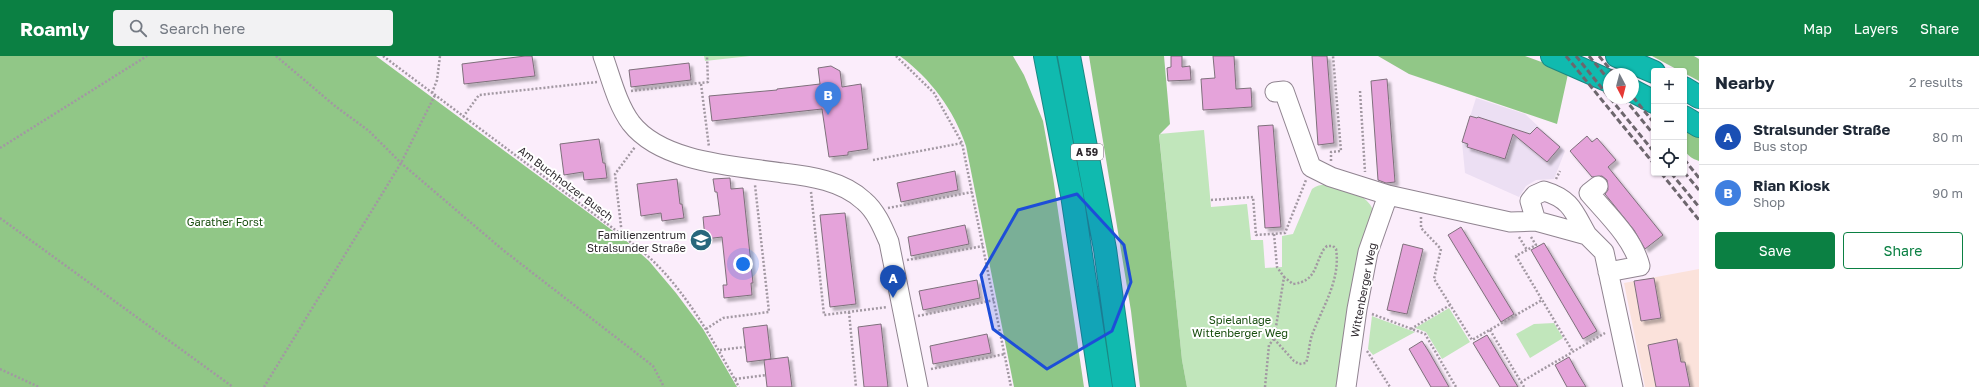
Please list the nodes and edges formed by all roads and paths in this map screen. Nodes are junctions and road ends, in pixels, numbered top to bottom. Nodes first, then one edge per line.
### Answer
1 (147, 56) edge
2 (276, 56) edge
3 (383, 56) edge
4 (440, 56) edge
5 (603, 56) edge
6 (707, 56) edge
7 (896, 56) edge
8 (1030, 56) edge
9 (1045, 56) edge
10 (1069, 56) edge
11 (1333, 56) edge
12 (1552, 56) edge
13 (1617, 56) edge
14 (1651, 71) edge
15 (1603, 78) edge
16 (701, 84) junction
17 (615, 86) junction
18 (1687, 90) edge
19 (1360, 91) dead end
20 (1275, 92) dead end
21 (432, 93) junction
22 (1639, 94) edge
23 (435, 95) junction
24 (1699, 97) edge
25 (1651, 100) edge
26 (463, 117) junction
27 (1687, 119) edge
28 (1699, 126) edge
29 (644, 136) junction
30 (962, 143) junction
31 (0, 148) edge
32 (872, 160) dead end
33 (711, 162) junction
34 (401, 163) junction
35 (1311, 167) junction
36 (753, 169) junction
37 (809, 176) junction
38 (1331, 177) junction
39 (1598, 186) dead end
40 (1366, 189) junction
41 (972, 192) junction
42 (1072, 195) junction
43 (1388, 195) junction
44 (1211, 200) dead end
45 (1422, 203) junction
46 (873, 211) junction
47 (0, 218) edge
48 (1529, 221) junction
49 (1274, 234) junction
50 (622, 235) junction
51 (1587, 235) junction
52 (983, 246) junction
53 (894, 263) junction
54 (1608, 272) junction
55 (1284, 277) junction
56 (994, 300) junction
57 (1542, 300) junction
58 (1450, 305) junction
59 (1357, 309) junction
60 (849, 312) junction
61 (903, 312) junction
62 (1620, 325) junction
63 (706, 329) junction
64 (1411, 329) junction
65 (1490, 330) junction
66 (1274, 339) junction
67 (745, 347) dead end
68 (719, 350) junction
69 (1351, 350) junction
70 (1573, 352) junction
71 (1005, 354) junction
72 (0, 369) edge
73 (766, 375) dead end
74 (735, 379) junction
75 (916, 380) edge
76 (1521, 382) junction
77 (39, 387) edge
78 (233, 387) edge
79 (264, 387) edge
80 (664, 387) edge
81 (739, 387) edge
82 (856, 387) edge
83 (1011, 387) edge
84 (1101, 387) edge
85 (1124, 387) edge
86 (1265, 387) edge
87 (1346, 387) edge
88 (1390, 387) edge
89 (1456, 387) edge
90 (1524, 387) edge
91 (1633, 387) edge

1 - 31 path
2 - 34 path
3 - 21 path, Am Buchholzer Busch
4 - 21 path
5 - 17 street
6 - 16 path
7 - 30 path
8 - 42 highway
9 - 42 highway, A 59
10 - 85 highway, A 59
11 - 38 path
12 - 15 highway
13 - 14 highway
16 - 17 path
16 - 33 path
17 - 26 path
17 - 29 street
18 - 24 highway
19 - 40 path
20 - 35 street
21 - 23 path, Am Buchholzer Busch
22 - 25 highway
23 - 26 path, Am Buchholzer Busch
23 - 34 path
26 - 50 path, Am Buchholzer Busch
27 - 28 highway
29 - 33 street
29 - 50 path
30 - 32 path
30 - 41 path
33 - 36 street
34 - 79 path
34 - 80 path
35 - 38 street
35 - 49 path
36 - 37 street
36 - 63 path
37 - 46 street
37 - 60 path
38 - 40 street
39 - 54 street
40 - 43 street
41 - 46 path
41 - 52 path
42 - 84 highway, A 59
43 - 45 street
43 - 59 street, Wittenberger Weg
44 - 49 path
45 - 48 street
45 - 58 path
46 - 53 street
47 - 78 path
48 - 51 street
48 - 51 street
48 - 57 path
49 - 55 path
50 - 63 path, Am Buchholzer Busch
51 - 54 street
52 - 53 path
52 - 56 path
53 - 61 street
54 - 62 street
55 - 66 path
55 - 66 path
56 - 61 path
56 - 71 path
57 - 65 path
57 - 70 path
58 - 64 path
58 - 65 path
59 - 64 path
59 - 69 street, Wittenberger Weg
60 - 61 path
60 - 82 path
61 - 75 street
62 - 70 path
62 - 91 street
63 - 68 path, Am Buchholzer Busch
64 - 89 path
65 - 76 path
66 - 86 path
67 - 68 path
68 - 74 path, Am Buchholzer Busch
69 - 87 street, Wittenberger Weg
69 - 88 path
70 - 76 path
71 - 75 path
71 - 83 path
72 - 77 path
73 - 74 path
74 - 81 path, Am Buchholzer Busch
76 - 90 path

